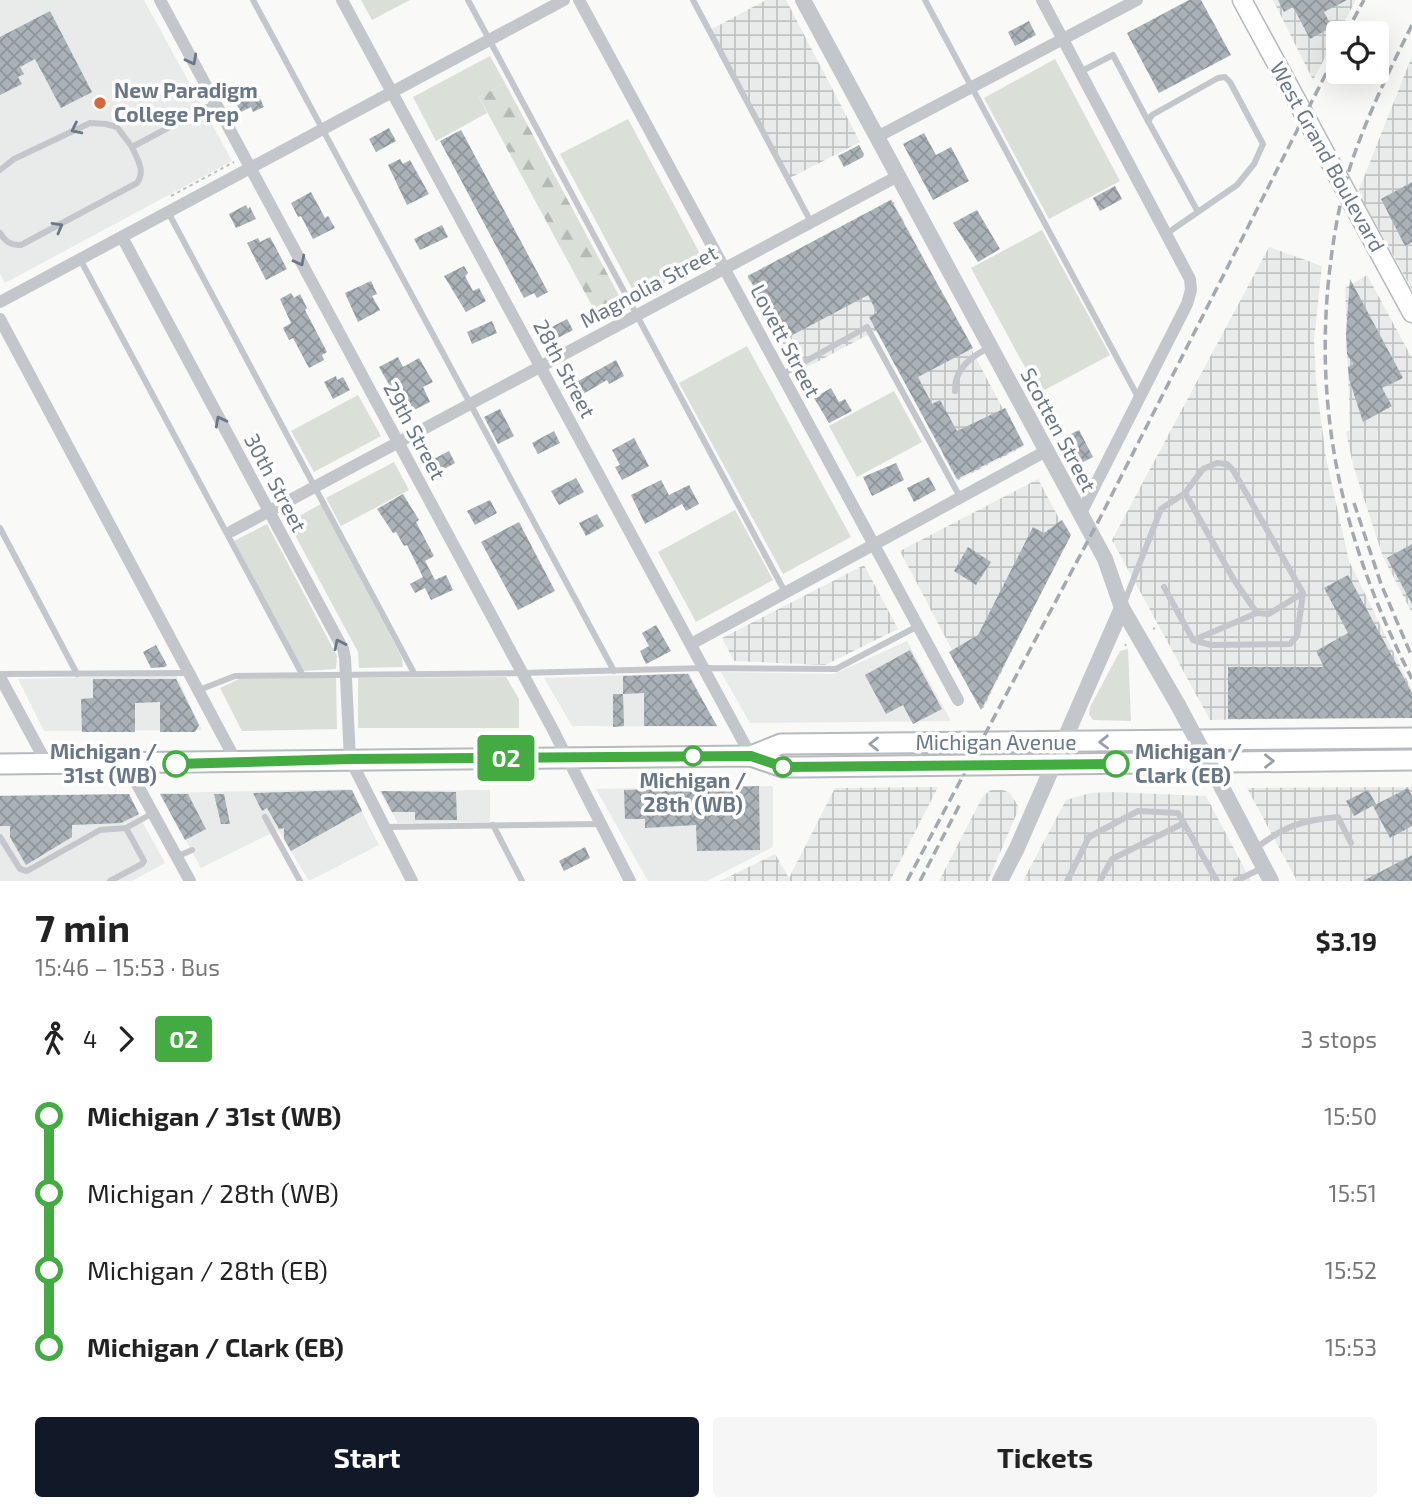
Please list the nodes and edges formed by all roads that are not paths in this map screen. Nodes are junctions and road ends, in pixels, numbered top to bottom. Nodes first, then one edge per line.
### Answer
1 (160, 0) edge
2 (253, 0) edge
3 (342, 0) edge
4 (468, 0) edge
5 (564, 0) edge
6 (579, 0) edge
7 (693, 0) edge
8 (803, 0) edge
9 (925, 0) edge
10 (1042, 0) edge
11 (1137, 0) edge
12 (1242, 0) edge
13 (1062, 38) junction
14 (489, 40) junction
15 (1080, 72) junction
16 (972, 86) junction
17 (391, 93) junction
18 (216, 103) junction
19 (1149, 121) junction
20 (323, 129) junction
21 (877, 137) junction
22 (132, 147) junction
23 (250, 168) junction
24 (0, 170) edge
25 (898, 176) junction
26 (168, 212) junction
27 (1198, 212) junction
28 (811, 222) junction
29 (0, 233) edge
30 (1166, 234) junction
31 (122, 237) junction
32 (80, 259) junction
33 (724, 269) junction
34 (1409, 301) edge
35 (0, 302) edge
36 (637, 316) junction
37 (0, 319) edge
38 (990, 347) junction
39 (541, 367) junction
40 (781, 374) junction
41 (955, 391) dead end
42 (1139, 398) junction
43 (471, 404) junction
44 (399, 443) junction
45 (1046, 451) junction
46 (316, 488) junction
47 (1185, 494) junction
48 (960, 497) junction
49 (269, 512) junction
50 (1080, 515) junction
51 (0, 528) edge
52 (232, 531) dead end
53 (873, 545) junction
54 (1164, 587) dead end
55 (785, 592) junction
56 (1303, 593) junction
57 (1122, 608) junction
58 (1257, 613) junction
59 (918, 625) junction
60 (1194, 640) junction
61 (691, 644) junction
62 (704, 668) junction
63 (614, 671) junction
64 (189, 673) junction
65 (414, 673) junction
66 (522, 673) junction
67 (77, 674) junction
68 (302, 674) junction
69 (346, 674) junction
70 (0, 675) edge
71 (199, 690) junction
72 (958, 700) dead end
73 (1412, 738) edge
74 (1062, 743) junction
75 (751, 756) junction
76 (567, 758) junction
77 (350, 759) junction
78 (1412, 760) edge
79 (237, 763) junction
80 (0, 764) edge
81 (47, 764) junction
82 (126, 764) junction
83 (1054, 765) junction
84 (153, 813) junction
85 (265, 817) dead end
86 (601, 824) junction
87 (1184, 824) junction
88 (493, 825) junction
89 (383, 827) junction
90 (126, 828) junction
91 (0, 837) edge
92 (1351, 844) dead end
93 (1254, 849) junction
94 (192, 850) dead end
95 (176, 857) junction
96 (1268, 874) edge
97 (184, 879) edge
98 (110, 881) edge
99 (300, 881) edge
100 (412, 881) edge
101 (522, 881) edge
102 (630, 881) edge
103 (1000, 881) edge
104 (1067, 881) edge
105 (1100, 881) edge
106 (1217, 881) edge
107 (1236, 881) edge

1 -> 18 street, 29th Street
2 - 20 lane
3 - 17 street, 28th Street
4 - 14 lane
5 - 14 street
6 - 33 street, Lovett Street
7 - 28 lane
8 - 21 street, Scotten Street
9 - 16 lane
10 - 13 street
11 - 13 street
12 - 34 main road, West Grand Boulevard
13 - 15 street
13 - 16 street
14 - 17 street
14 - 36 lane
15 - 19 lane
15 - 30 street
16 - 21 street
16 - 42 lane
17 - 20 street
17 - 39 street, 28th Street
18 - 22 lane
18 - 23 street, 29th Street
19 - 27 lane
19 - 27 lane
20 - 23 street
20 - 43 lane
21 - 25 street, Scotten Street
22 -> 24 lane
29 -> 22 lane
23 - 26 street
23 -> 44 street, 29th Street
25 - 28 street, Magnolia Street
25 - 38 street, Scotten Street
26 - 31 street
26 - 46 lane
27 - 30 lane
28 - 33 street, Magnolia Street
30 - 42 street
31 - 32 street
49 -> 31 street, 30th Street
32 - 35 street
32 - 68 lane
33 - 36 street, Magnolia Street
33 - 40 street, Lovett Street
36 - 39 street, Magnolia Street
36 - 55 lane
37 - 64 street
38 - 41 lane
38 - 45 street, Scotten Street
39 - 43 street, Magnolia Street
39 - 61 street, 28th Street
40 - 48 lane
40 - 53 street, Lovett Street
42 - 50 street
43 - 44 street, Magnolia Street
43 - 63 lane
44 - 46 street, Magnolia Street
44 - 66 street, 29th Street
45 - 48 street
45 - 50 street, Scotten Street
46 - 49 street, Magnolia Street
46 - 65 lane
47 - 56 lane
47 - 57 lane
47 - 58 lane
48 - 53 street
49 - 52 street, Magnolia Street
69 -> 49 street, 30th Street
50 - 57 street, Scotten Street
51 - 67 lane
53 - 55 street
53 - 59 street, Lovett Street
54 - 60 lane
55 - 61 street
56 - 58 lane
56 - 60 lane
57 - 74 street
57 - 93 street, Scotten Street, bridge
58 - 60 lane
59 - 62 lane
59 - 72 street, Lovett Street
61 - 62 street, 28th Street
62 - 63 lane
62 - 75 street, 28th Street
63 - 66 lane
64 - 67 lane
64 - 71 street
65 - 66 lane
65 - 69 lane
66 - 76 street, 29th Street
67 - 70 lane
68 - 69 lane
68 - 71 lane
69 - 77 street, 30th Street
70 - 81 street
71 - 79 street
73 -> 74 main road, Michigan Avenue
74 -> 75 main road, Michigan Avenue
74 - 83 street
75 - 76 main road, Michigan Avenue
75 - 83 main road, Michigan Avenue
76 - 77 main road, Michigan Avenue
76 - 86 street, 29th Street
77 - 79 main road, Michigan Avenue
77 - 89 street
83 -> 78 main road, Michigan Avenue
79 - 82 main road, Michigan Avenue
80 - 81 main road, Michigan Avenue
81 - 82 main road, Michigan Avenue
82 - 84 street
83 - 103 street
84 - 90 lane
84 - 95 street
85 - 99 lane
86 - 88 lane
86 - 102 street, 29th Street
87 - 104 lane
87 - 105 lane
87 - 106 lane
88 - 89 lane
88 - 101 lane
89 - 100 street
90 - 91 lane
90 - 98 lane
92 - 93 lane
93 - 96 street, Scotten Street
94 - 95 lane
95 - 97 street
96 - 107 lane

